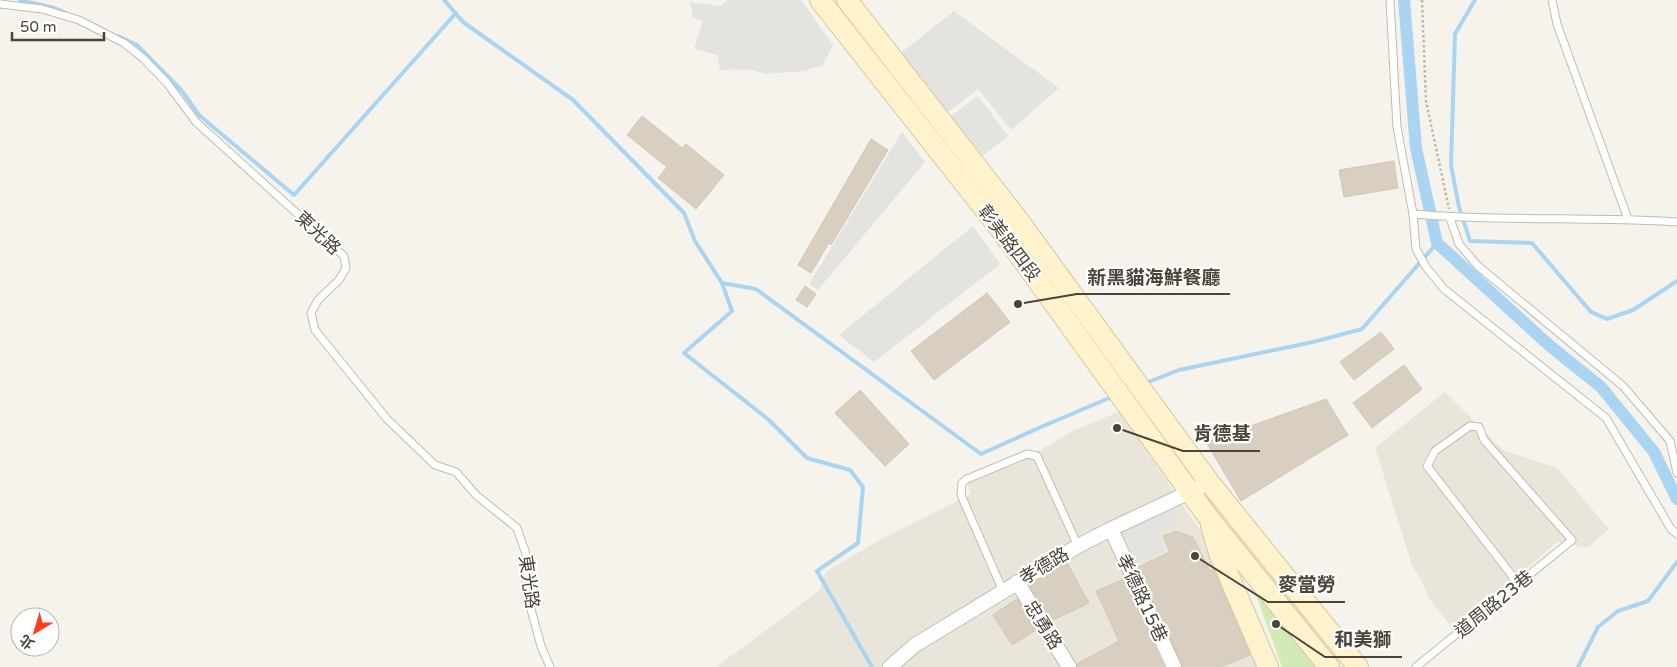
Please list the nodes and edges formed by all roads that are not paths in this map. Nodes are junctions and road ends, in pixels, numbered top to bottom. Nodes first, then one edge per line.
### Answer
1 (820, 0) edge
2 (847, 0) edge
3 (1390, 0) edge
4 (1552, 0) edge
5 (0, 4) edge
6 (863, 20) junction
7 (848, 36) junction
8 (1417, 215) junction
9 (1016, 217) junction
10 (1450, 218) junction
11 (1628, 219) junction
12 (1677, 222) edge
13 (1000, 230) junction
14 (1677, 473) edge
15 (1209, 482) junction
16 (1190, 492) junction
17 (1208, 517) junction
18 (1111, 529) junction
19 (1677, 534) edge
20 (1078, 546) junction
21 (1017, 582) junction
22 (1517, 585) junction
23 (1003, 591) junction
24 (550, 667) edge
25 (890, 667) edge
26 (1069, 667) edge
27 (1174, 667) edge
28 (1268, 667) edge
29 (1329, 667) edge
30 (1358, 667) edge
31 (1416, 667) edge

1 - 7 main road, 彰美路四段
2 - 6 main road, 彰美路四段
3 - 8 lane
4 - 11 lane
5 - 24 lane, 東光路
6 - 7 main road
6 - 9 main road, 彰美路四段
7 - 13 main road, 彰美路四段
8 - 10 lane
8 - 19 lane
9 - 13 main road
9 - 15 main road, 彰美路四段
10 - 11 lane
10 - 14 lane
11 - 12 lane
13 - 16 main road, 彰美路四段
15 - 16 street, 孝德路
15 - 30 main road, 彰美路四段
16 - 17 main road, 彰美路四段
16 - 18 street, 孝德路
17 - 28 main road
17 - 29 main road, 彰美路四段
18 - 20 street, 孝德路
18 - 27 street, 孝德路15巷
20 - 21 street, 孝德路
20 - 23 lane
21 - 23 street, 孝德路
21 - 26 street, 忠勇路
22 - 22 lane, 道周路23巷
22 - 31 lane, 道周路23巷
23 - 25 street, 孝德路

